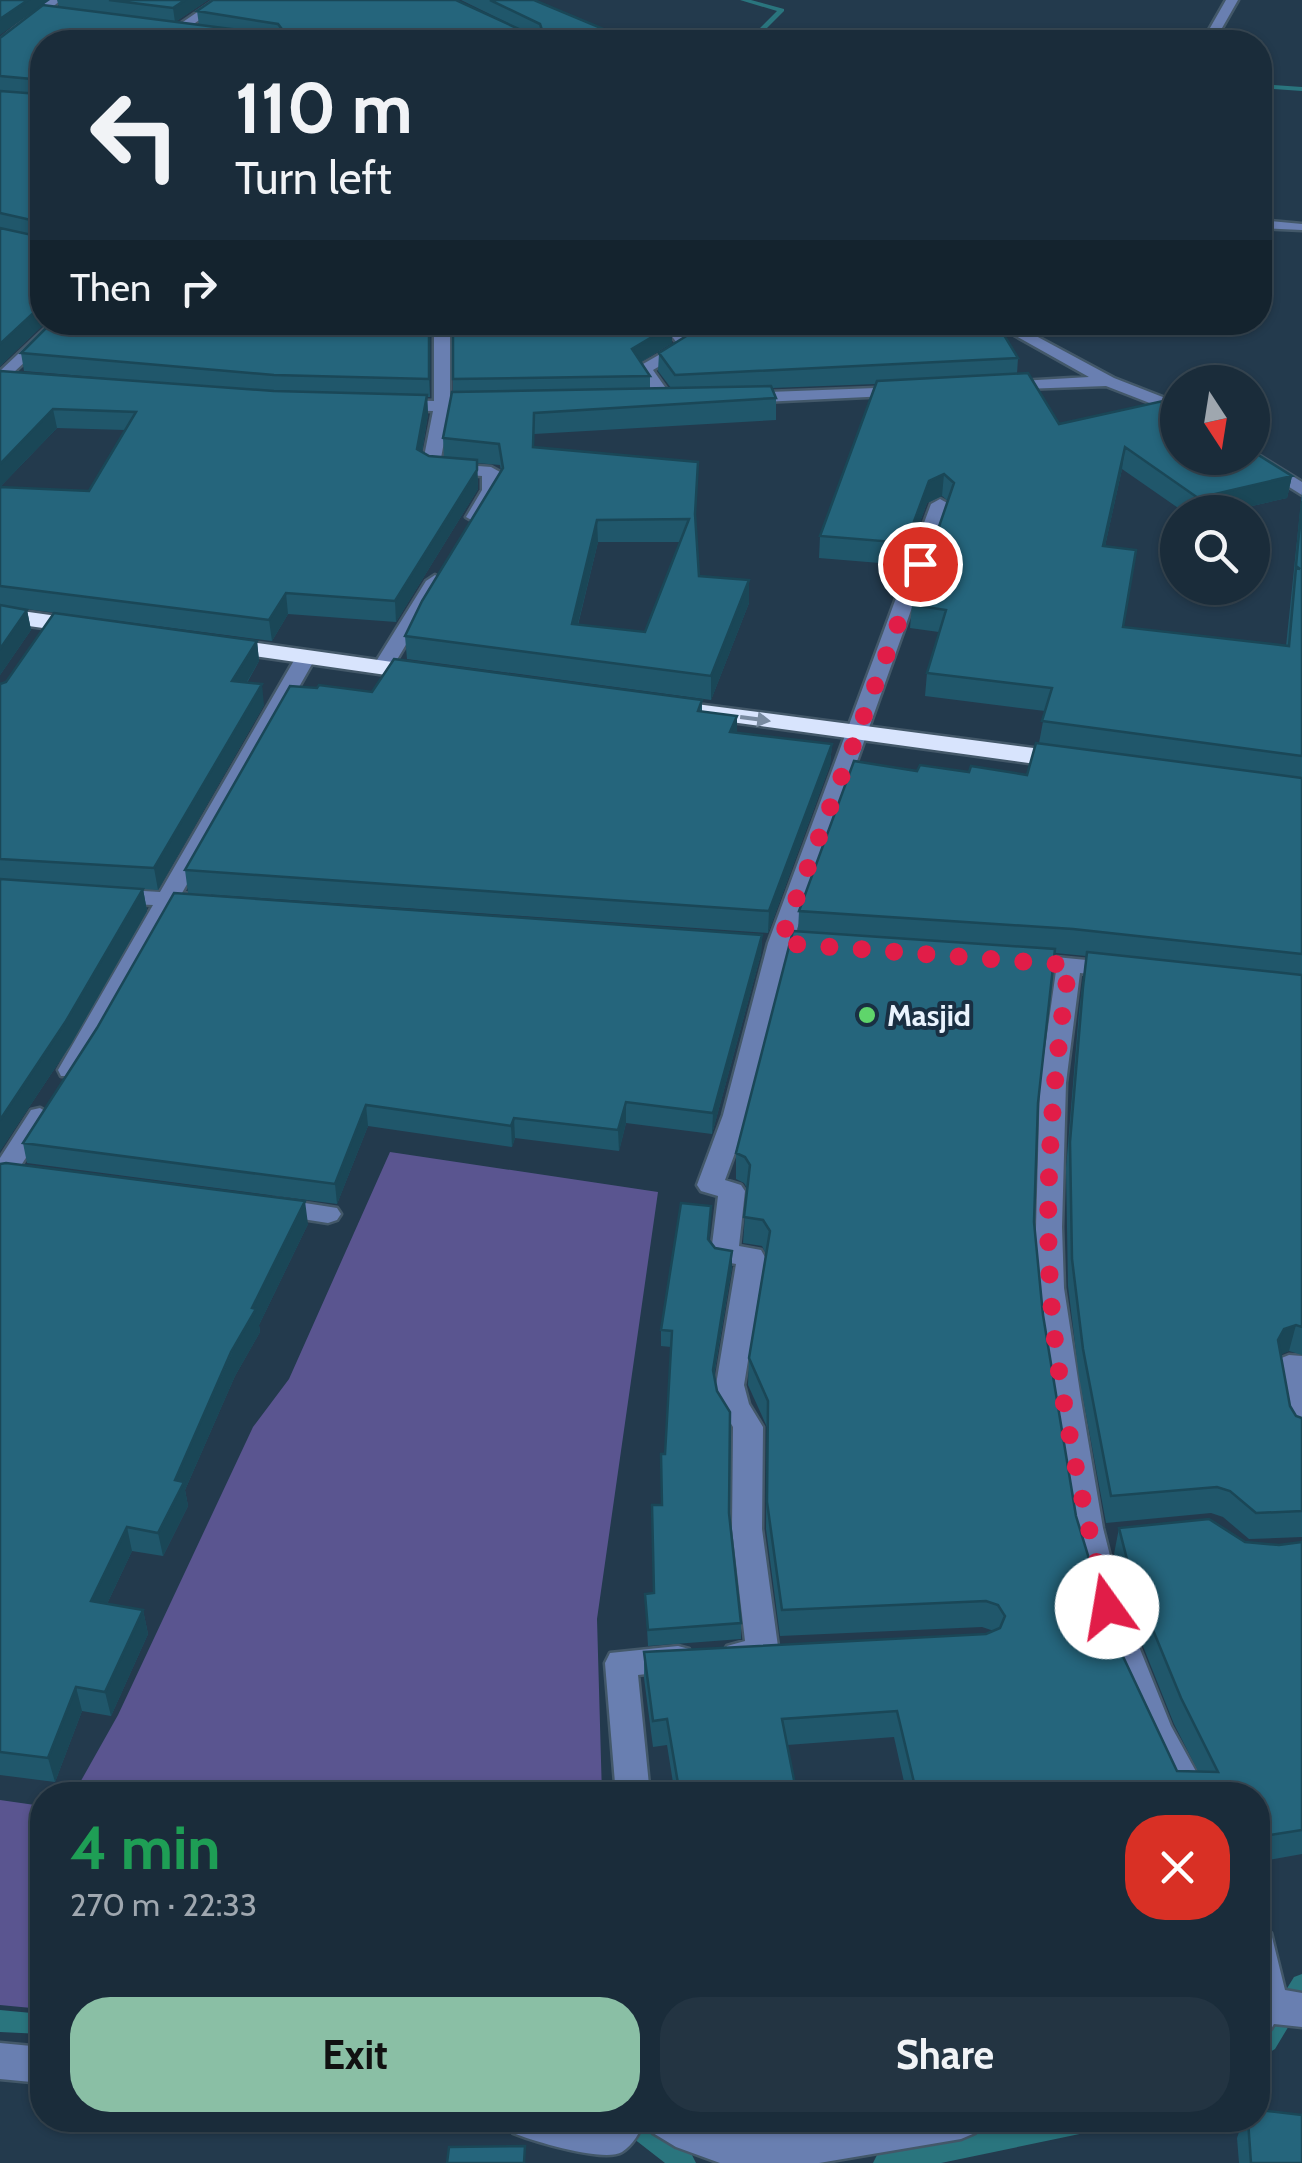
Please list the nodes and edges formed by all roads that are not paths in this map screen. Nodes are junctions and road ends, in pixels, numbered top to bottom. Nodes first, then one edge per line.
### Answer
1 (56, 0) edge
2 (222, 0) edge
3 (1232, 0) edge
4 (43, 14) junction
5 (62, 16) edge
6 (162, 26) edge
7 (181, 28) junction
8 (194, 30) edge
9 (1215, 30) edge
10 (0, 46) edge
11 (1272, 225) edge
12 (1299, 226) dead end
13 (47, 335) edge
14 (442, 335) edge
15 (678, 335) edge
16 (1022, 335) edge
17 (1, 378) edge
18 (21, 380) edge
19 (1108, 381) junction
20 (980, 388) edge
21 (927, 391) edge
22 (730, 398) edge
23 (648, 401) edge
24 (1160, 402) edge
25 (372, 404) edge
26 (497, 406) edge
27 (442, 408) junction
28 (1270, 468) edge
29 (1302, 490) edge
30 (940, 504) dead end
31 (464, 534) edge
32 (443, 568) edge
33 (0, 615) edge
34 (109, 630) edge
35 (188, 641) edge
36 (306, 657) junction
37 (382, 668) junction
38 (458, 678) edge
39 (668, 707) edge
40 (859, 734) junction
41 (1105, 766) edge
42 (92, 895) edge
43 (166, 899) junction
44 (226, 903) edge
45 (992, 959) edge
46 (1069, 965) junction
47 (1147, 974) edge
48 (1, 1174) edge
49 (41, 1178) edge
50 (252, 1204) edge
51 (328, 1214) dead end
52 (1302, 1367) edge
53 (1302, 1432) edge
54 (1131, 1536) edge
55 (1092, 1540) junction
56 (803, 1652) edge
57 (763, 1654) junction
58 (632, 1782) edge
59 (1185, 1782) edge
60 (1302, 2010) edge
61 (1270, 2011) edge
62 (0, 2060) edge
63 (30, 2064) edge
64 (581, 2132) edge
65 (614, 2132) edge
66 (683, 2132) edge
67 (896, 2132) edge

1 - 4 street
2 - 7 street
3 - 9 street
4 - 5 street
4 - 10 street
6 - 7 street
7 - 8 street
11 - 12 street
13 - 17 street
14 - 27 street
15 - 23 street
16 - 19 street
17 - 18 street
19 - 20 street
19 - 24 street
21 - 22 street
25 - 27 street
26 - 27 street
27 - 31 street
28 - 29 street
30 - 40 street
32 - 37 street
33 - 34 highway
35 - 36 highway
36 - 37 highway
36 - 43 street
37 - 38 highway
39 -> 40 highway
40 - 41 highway
40 - 57 street
42 - 43 street
43 - 44 street
43 - 48 street
45 - 46 street
46 - 47 street
46 - 55 street
48 - 49 street
50 - 51 street
52 - 53 street
54 - 55 street
55 - 59 street
56 - 57 street
57 - 58 street
60 - 61 street
62 - 63 street
64 - 65 street
66 - 67 street

